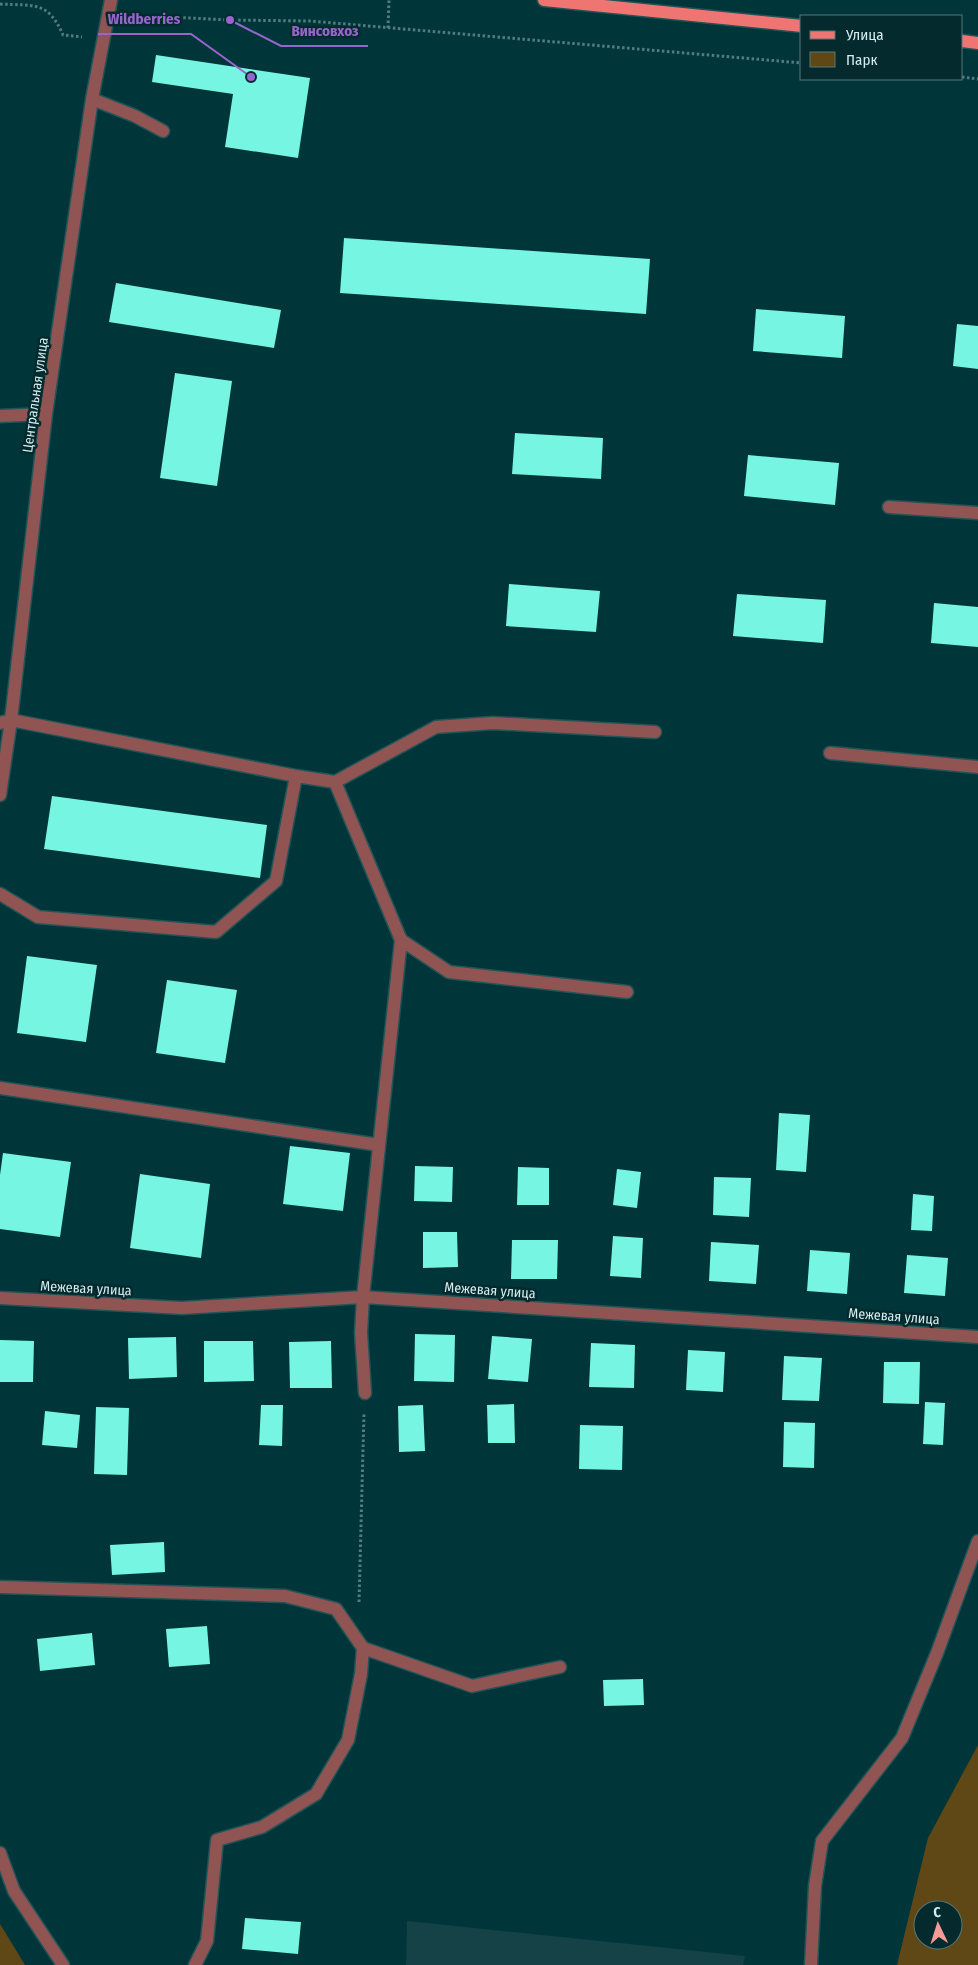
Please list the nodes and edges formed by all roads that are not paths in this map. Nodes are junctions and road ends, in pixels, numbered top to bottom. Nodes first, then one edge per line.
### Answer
1 (111, 0) edge
2 (544, 0) edge
3 (800, 26) edge
4 (963, 42) edge
5 (978, 43) edge
6 (92, 99) junction
7 (163, 131) dead end
8 (46, 414) junction
9 (0, 416) edge
10 (889, 507) dead end
11 (978, 513) edge
12 (6, 721) edge
13 (655, 732) dead end
14 (830, 753) dead end
15 (978, 767) edge
16 (296, 776) junction
17 (334, 782) junction
18 (0, 795) edge
19 (0, 894) edge
20 (402, 940) junction
21 (627, 992) dead end
22 (0, 1088) edge
23 (379, 1145) junction
24 (363, 1297) junction
25 (0, 1298) edge
26 (978, 1337) edge
27 (364, 1393) road end
28 (978, 1541) edge
29 (0, 1587) edge
30 (363, 1648) junction
31 (560, 1666) dead end
32 (0, 1853) edge
33 (63, 1965) edge
34 (195, 1965) edge
35 (811, 1965) edge

1 - 6 street, Центральная улица
2 - 3 main road
4 - 5 main road
6 - 7 street
6 - 8 street, Центральная улица
8 - 9 street
8 - 12 street, Центральная улица
10 - 11 street
12 - 16 street
12 - 18 street, Центральная улица
13 - 17 street
14 - 15 street
16 - 17 street
16 - 19 street
17 - 20 street
20 - 21 street
20 - 23 street
22 - 23 street
23 - 24 street
24 - 25 street, Межевая улица
24 - 26 street, Межевая улица
24 - 27 street
28 - 35 street
29 - 30 street
30 - 31 street
30 - 34 street
32 - 33 street

